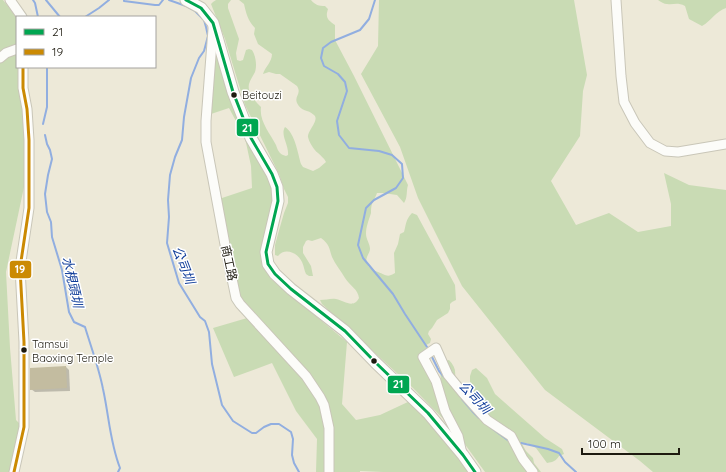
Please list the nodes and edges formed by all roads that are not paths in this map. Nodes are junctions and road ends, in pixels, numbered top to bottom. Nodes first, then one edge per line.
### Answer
1 (10, 0) edge
2 (186, 0) edge
3 (616, 0) edge
4 (21, 16) edge
5 (213, 23) junction
6 (16, 49) edge
7 (0, 58) edge
8 (23, 68) edge
9 (726, 144) edge
10 (463, 455) junction
11 (14, 472) edge
12 (330, 472) edge
13 (475, 472) edge
14 (533, 472) edge

1 - 4 street
2 - 5 main road
3 - 9 street
5 - 10 main road
5 - 12 street, 商工路
6 - 7 street
8 - 11 street
10 - 13 main road
10 - 14 street

